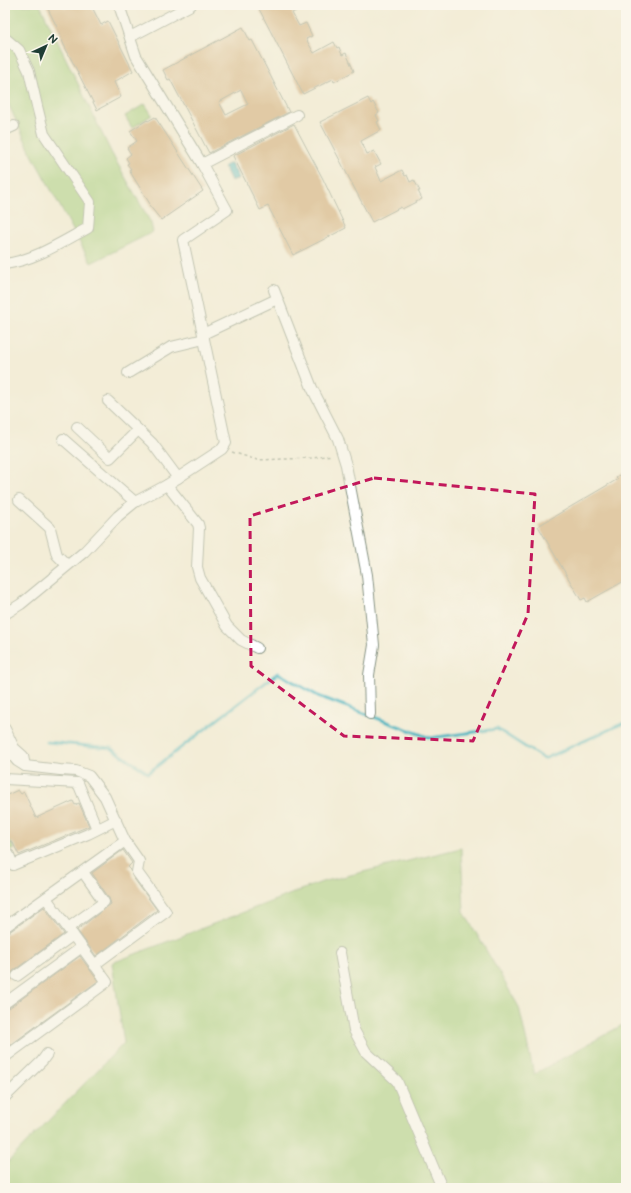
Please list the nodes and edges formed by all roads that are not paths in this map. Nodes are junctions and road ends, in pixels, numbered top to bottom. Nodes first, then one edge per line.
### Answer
1 (119, 5) edge
2 (191, 5) edge
3 (130, 37) junction
4 (5, 38) edge
5 (297, 115) dead end
6 (202, 164) junction
7 (5, 264) edge
8 (204, 336) junction
9 (128, 373) dead end
10 (108, 401) dead end
11 (77, 427) dead end
12 (138, 430) junction
13 (63, 439) dead end
14 (178, 478) junction
15 (168, 485) junction
16 (19, 500) dead end
17 (135, 502) junction
18 (67, 565) junction
19 (5, 614) edge
20 (257, 648) dead end
21 (370, 714) dead end
22 (5, 729) edge
23 (5, 746) edge
24 (25, 766) junction
25 (5, 779) edge
26 (116, 820) junction
27 (97, 829) junction
28 (125, 842) junction
29 (9, 855) dead end
30 (83, 872) junction
31 (46, 898) junction
32 (5, 927) edge
33 (70, 932) junction
34 (82, 947) junction
35 (340, 953) dead end
36 (94, 965) junction
37 (17, 976) dead end
38 (5, 1003) edge
39 (47, 1054) dead end
40 (5, 1057) edge
41 (5, 1097) edge
42 (442, 1188) edge

1 - 3 street
2 - 3 street
3 - 6 street
4 - 7 street
5 - 6 street
6 - 8 street
8 - 9 street
8 - 14 street
8 - 21 street
10 - 12 street
11 - 12 street
12 - 14 street
13 - 17 street
14 - 15 street
15 - 17 street
15 - 20 street
16 - 18 street
17 - 18 street
18 - 19 street
22 - 24 street
23 - 24 street
24 - 26 street
25 - 27 street
26 - 27 street
26 - 28 street
27 - 29 street
28 - 30 street
28 - 36 street
30 - 31 street
30 - 33 street
31 - 32 street
31 - 33 street
33 - 34 street
33 - 37 street
34 - 36 street
34 - 38 street
35 - 42 street
36 - 40 street
39 - 41 street

